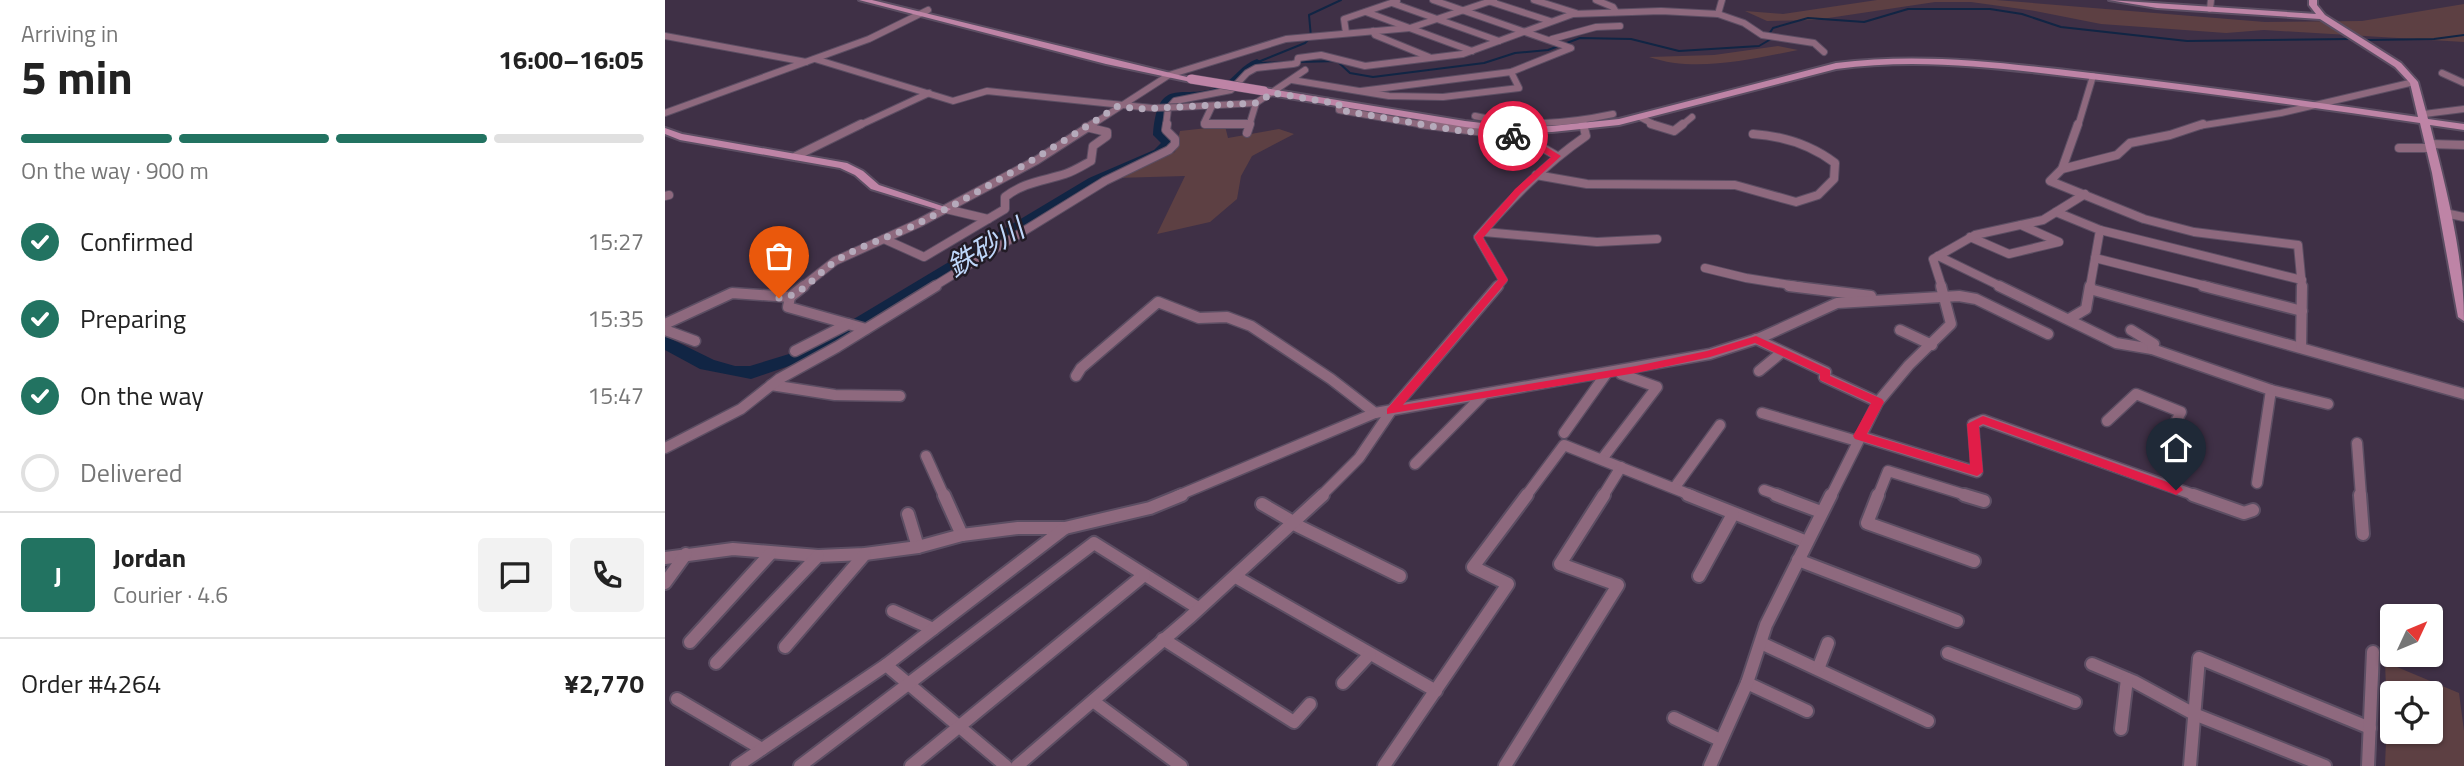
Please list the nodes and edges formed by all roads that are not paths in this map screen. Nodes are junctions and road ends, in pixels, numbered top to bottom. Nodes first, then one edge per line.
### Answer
1 (863, 0) edge
2 (1400, 0) edge
3 (1433, 0) edge
4 (1534, 0) edge
5 (1596, 0) edge
6 (1722, 0) edge
7 (2113, 0) edge
8 (2313, 0) edge
9 (1489, 1) edge
10 (1392, 3) junction
11 (2210, 5) edge
12 (928, 10) dead end
13 (1463, 10) junction
14 (1366, 12) junction
15 (1616, 12) junction
16 (917, 13) junction
17 (1576, 13) junction
18 (1718, 14) junction
19 (2322, 17) junction
20 (1437, 19) junction
21 (1551, 22) junction
22 (1620, 26) dead end
23 (1410, 28) junction
24 (1373, 31) junction
25 (1525, 31) junction
26 (1346, 33) junction
27 (665, 36) edge
28 (1553, 40) junction
29 (1499, 41) junction
30 (1472, 51) junction
31 (1824, 52) dead end
32 (1432, 58) junction
33 (815, 60) junction
34 (806, 62) junction
35 (1305, 71) dead end
36 (1511, 72) junction
37 (2442, 73) dead end
38 (1169, 75) junction
39 (2093, 76) junction
40 (1292, 80) junction
41 (2414, 82) junction
42 (2464, 83) edge
43 (1361, 91) junction
44 (1269, 92) junction
45 (930, 93) junction
46 (1256, 103) junction
47 (1339, 104) junction
48 (2318, 105) junction
49 (1118, 106) junction
50 (1212, 106) junction
51 (2464, 109) edge
52 (665, 113) edge
53 (1613, 114) dead end
54 (1475, 116) dead end
55 (1640, 117) junction
56 (1692, 117) dead end
57 (2424, 118) junction
58 (1249, 124) junction
59 (1583, 124) junction
60 (1086, 127) junction
61 (2464, 127) edge
62 (665, 131) edge
63 (1247, 133) dead end
64 (1753, 134) dead end
65 (2464, 145) edge
66 (2431, 146) junction
67 (2399, 148) dead end
68 (796, 156) junction
69 (1557, 156) junction
70 (2062, 169) junction
71 (1536, 175) junction
72 (2085, 194) junction
73 (946, 209) junction
74 (2056, 212) junction
75 (2445, 214) junction
76 (2464, 217) edge
77 (988, 219) junction
78 (2020, 225) junction
79 (2100, 230) junction
80 (1484, 232) junction
81 (2194, 232) junction
82 (1970, 237) junction
83 (884, 239) junction
84 (1657, 239) dead end
85 (2192, 252) junction
86 (1938, 256) junction
87 (2095, 258) junction
88 (1705, 268) dead end
89 (2460, 272) edge
90 (2302, 280) junction
91 (1969, 289) dead end
92 (2090, 289) junction
93 (1959, 296) junction
94 (790, 297) junction
95 (1945, 297) junction
96 (1889, 299) junction
97 (2302, 311) junction
98 (2464, 317) edge
99 (2069, 319) junction
100 (665, 324) edge
101 (848, 324) junction
102 (866, 329) junction
103 (665, 330) edge
104 (1900, 330) dead end
105 (2131, 330) dead end
106 (2048, 334) dead end
107 (1756, 340) junction
108 (695, 341) dead end
109 (1932, 345) junction
110 (2301, 347) junction
111 (2152, 349) junction
112 (795, 351) dead end
113 (1782, 352) junction
114 (1759, 371) dead end
115 (1611, 373) junction
116 (1076, 376) dead end
117 (771, 385) junction
118 (2271, 390) junction
119 (1485, 394) junction
120 (2464, 394) edge
121 (900, 396) dead end
122 (1878, 402) junction
123 (2328, 404) dead end
124 (1391, 411) junction
125 (1762, 412) dead end
126 (1375, 413) junction
127 (2107, 421) dead end
128 (1720, 425) dead end
129 (1564, 433) dead end
130 (1858, 439) junction
131 (2357, 443) dead end
132 (2163, 446) dead end
133 (665, 448) edge
134 (926, 456) dead end
135 (1602, 459) junction
136 (1415, 464) dead end
137 (1621, 467) junction
138 (2257, 483) dead end
139 (1675, 487) junction
140 (1764, 490) dead end
141 (1984, 501) dead end
142 (1262, 504) dead end
143 (2253, 510) dead end
144 (1821, 512) junction
145 (908, 514) dead end
146 (1733, 514) junction
147 (1292, 523) junction
148 (1066, 528) junction
149 (2363, 534) dead end
150 (962, 535) junction
151 (1807, 542) junction
152 (918, 547) junction
153 (686, 554) junction
154 (769, 554) junction
155 (865, 554) junction
156 (818, 556) junction
157 (665, 558) edge
158 (1798, 560) junction
159 (1975, 561) dead end
160 (1145, 575) junction
161 (1400, 576) dead end
162 (1699, 576) dead end
163 (1236, 577) junction
164 (665, 583) edge
165 (1198, 608) junction
166 (893, 611) dead end
167 (1957, 621) dead end
168 (933, 629) junction
169 (1163, 639) junction
170 (689, 642) dead end
171 (1762, 643) junction
172 (1828, 643) dead end
173 (785, 647) dead end
174 (2373, 652) dead end
175 (1948, 653) dead end
176 (1370, 654) junction
177 (716, 663) dead end
178 (2092, 664) dead end
179 (886, 665) junction
180 (1818, 670) junction
181 (2127, 679) junction
182 (1747, 682) junction
183 (1343, 683) dead end
184 (908, 684) junction
185 (1436, 691) junction
186 (677, 699) dead end
187 (1093, 701) junction
188 (2075, 702) dead end
189 (1310, 704) dead end
190 (1807, 711) dead end
191 (2194, 714) junction
192 (1674, 718) dead end
193 (1928, 722) dead end
194 (960, 727) junction
195 (2370, 728) junction
196 (2121, 729) dead end
197 (1720, 740) junction
198 (762, 749) junction
199 (737, 766) edge
200 (800, 766) edge
201 (911, 766) edge
202 (1006, 766) edge
203 (1017, 766) edge
204 (1181, 766) edge
205 (1384, 766) edge
206 (1505, 766) edge
207 (1710, 766) edge
208 (2190, 766) edge
209 (2325, 766) edge
210 (2368, 766) edge

1 - 16 street
2 - 10 street
3 - 13 street
4 - 17 street
5 - 15 street
6 - 18 street
7 - 11 street
8 - 19 street
9 - 13 street
9 - 21 street
10 - 14 street
10 - 20 street
11 - 19 street
12 - 16 street
13 - 20 street
13 - 25 street
14 - 23 street
14 - 26 street
15 - 17 street
15 - 18 street
16 - 33 street
16 - 38 street
17 - 21 street
18 - 31 street
19 - 41 street
20 - 23 street
20 - 29 street
21 - 25 street
22 - 28 street
23 - 24 street
23 - 30 street
24 - 26 street
24 - 32 street
25 - 28 street
25 - 29 street
26 - 38 street
27 - 34 street
28 - 36 street
29 - 30 street
30 - 32 street
32 - 102 street
33 - 34 street
33 - 45 street
34 - 52 street
35 - 40 street
36 - 43 street
36 - 43 street
37 - 42 street
38 - 44 street, bridge
38 - 49 street
39 - 48 street
39 - 55 street
39 - 70 street
40 - 43 street
40 - 44 street
41 - 48 street
41 - 57 street
44 - 46 street
44 - 47 street
45 - 49 street
45 - 68 street
46 - 50 street
46 - 58 street
47 - 59 street
47 - 69 street
48 - 57 street
48 - 70 street
49 - 50 street, bridge
49 - 60 street
50 - 58 street
51 - 57 street
53 - 59 street
54 - 59 street
55 - 56 street
55 - 59 street
57 - 61 street
57 - 66 street
58 - 63 street
59 - 69 street
60 - 73 street
60 - 77 street
62 - 68 street
64 - 71 street
65 - 66 street
66 - 67 street
66 - 75 street
68 - 73 street
69 - 71 street
70 - 72 street
71 - 80 street
72 - 74 street
72 - 81 street
73 - 77 street
73 - 83 street
74 - 78 street
74 - 79 street
75 - 76 street
75 - 89 street
77 - 83 street
78 - 82 street
78 - 82 street
79 - 85 street
79 - 87 street
80 - 84 street
80 - 124 street
81 - 85 street
81 - 90 street
82 - 86 street
83 - 94 street
85 - 90 street
86 - 95 street
86 - 99 street
87 - 92 street
87 - 97 street
88 - 96 street
89 - 98 street
90 - 97 street
91 - 93 street
92 - 99 street
92 - 110 street
93 - 95 street
93 - 106 street
94 - 100 street
94 - 101 street
95 - 96 street
95 - 109 street
96 - 107 street
97 - 110 street
99 - 111 street
101 - 102 street
101 - 112 street
102 - 117 street
103 - 108 street
104 - 109 street
105 - 111 street
107 - 113 street
107 - 115 street
109 - 122 street
110 - 120 street
111 - 118 street
113 - 114 street
113 - 122 street
115 - 119 street
115 - 129 street
115 - 135 street
116 - 126 street
117 - 121 street
117 - 133 street
118 - 123 street
118 - 138 street
119 - 124 street
119 - 136 street
122 - 130 street
124 - 126 street
124 - 147 street
125 - 130 street
126 - 148 street
127 - 132 street
128 - 139 street
130 - 143 street
130 - 144 street
131 - 149 street
134 - 150 street
135 - 137 street
135 - 185 street
137 - 139 street
137 - 206 street
139 - 146 street
140 - 144 street
141 - 159 street
142 - 147 street
144 - 151 street
145 - 152 street
146 - 151 street
146 - 162 street
147 - 161 street
147 - 163 street
148 - 150 street
148 - 168 street
150 - 152 street
151 - 158 street
152 - 155 street
153 - 154 street
153 - 157 street
153 - 164 street
154 - 156 street
154 - 170 street
155 - 156 street
155 - 173 street
156 - 177 street
158 - 167 street
158 - 171 street
160 - 165 street
160 - 184 street
160 - 194 street
163 - 165 street
163 - 176 street
165 - 169 street
166 - 168 street
168 - 179 street
169 - 187 street
169 - 189 street
171 - 180 street
171 - 182 street
172 - 180 street
174 - 195 street
175 - 188 street
176 - 183 street
176 - 185 street
178 - 181 street
179 - 184 street
179 - 198 street
180 - 193 street
181 - 191 street
181 - 196 street
182 - 190 street
182 - 197 street
184 - 194 street
184 - 200 street
185 - 205 street
186 - 198 street
187 - 203 street
187 - 204 street
191 - 195 street
191 - 208 street
191 - 209 street
192 - 197 street
194 - 201 street
194 - 202 street
195 - 210 street
197 - 207 street
198 - 199 street

